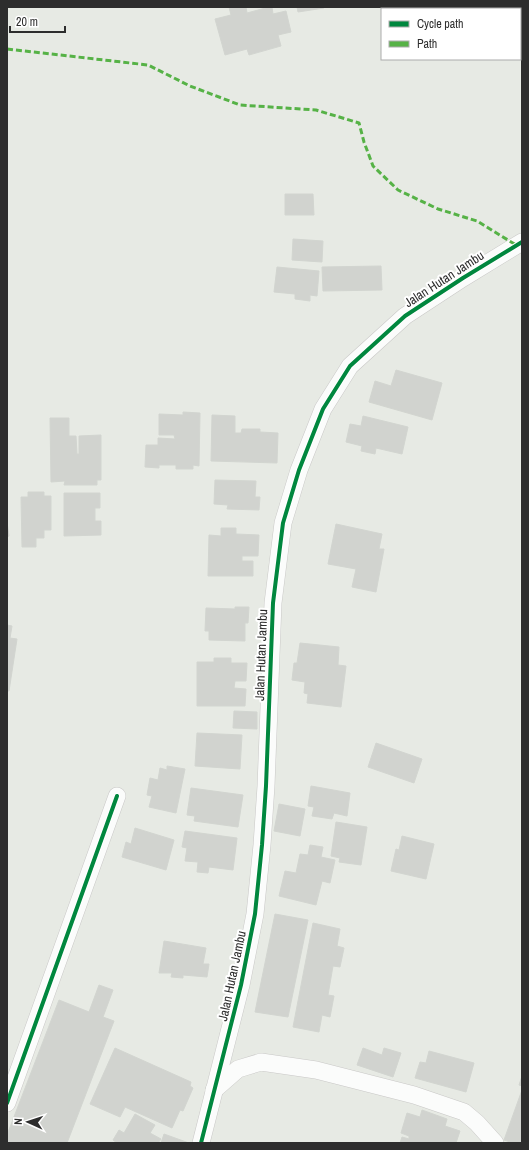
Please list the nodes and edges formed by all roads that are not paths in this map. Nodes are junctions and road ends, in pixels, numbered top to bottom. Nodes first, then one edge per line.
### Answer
1 (522, 242) edge
2 (117, 796) dead end
3 (214, 1090) junction
4 (7, 1103) edge
5 (201, 1143) edge
6 (495, 1143) edge

1 - 3 street, Jalan Hutan Jambu
2 - 4 street
3 - 5 street, Jalan Hutan Jambu
3 - 6 street

